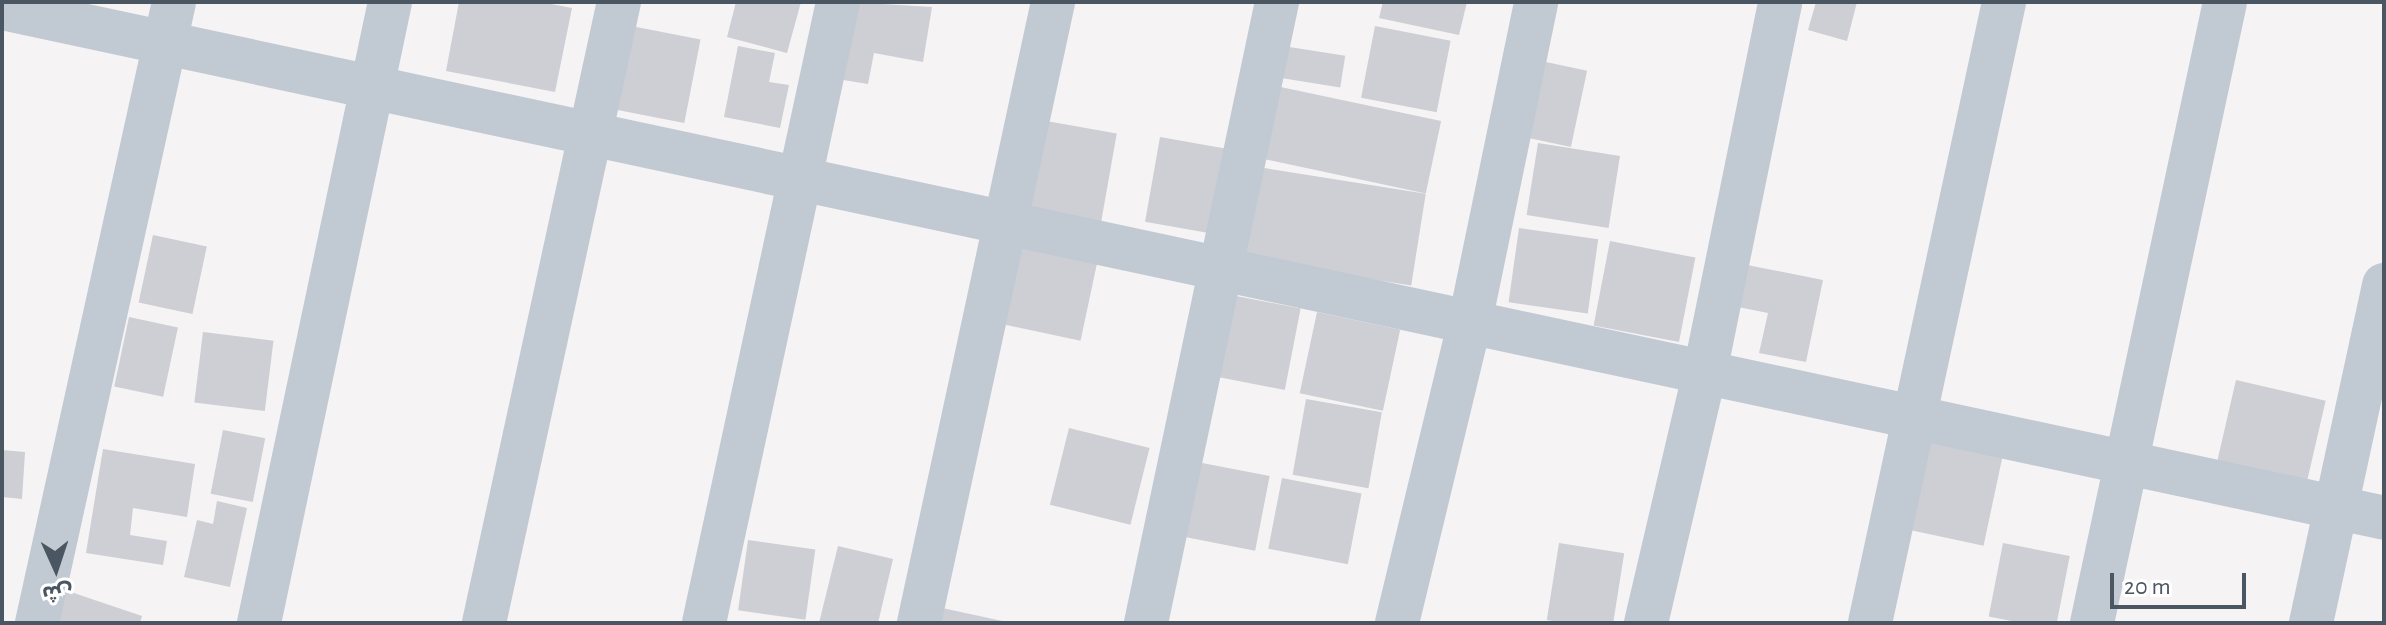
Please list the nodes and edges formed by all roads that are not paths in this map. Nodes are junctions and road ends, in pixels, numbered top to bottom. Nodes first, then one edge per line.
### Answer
1 (390, 2) edge
2 (619, 2) edge
3 (838, 2) edge
4 (1053, 2) edge
5 (1277, 2) edge
6 (1536, 2) edge
7 (1780, 2) edge
8 (2004, 2) edge
9 (2225, 2) edge
10 (2, 8) edge
11 (170, 22) edge
12 (372, 87) junction
13 (593, 135) junction
14 (801, 179) junction
15 (1005, 222) junction
16 (1220, 268) junction
17 (2384, 285) edge
18 (1470, 322) junction
19 (1705, 372) junction
20 (1914, 417) junction
21 (2126, 462) junction
22 (2337, 508) junction
23 (2384, 518) edge
24 (37, 623) edge
25 (259, 623) edge
26 (484, 623) edge
27 (704, 623) edge
28 (919, 623) edge
29 (1146, 623) edge
30 (1397, 623) edge
31 (1646, 623) edge
32 (1870, 623) edge
33 (2092, 623) edge
34 (2311, 623) edge

1 - 12 street
2 - 13 street
3 - 14 street
4 - 15 street
5 - 16 street
6 - 18 street
7 - 19 street
8 - 20 street
9 - 21 street
10 - 11 street
11 - 12 street
11 - 24 street
12 - 13 street
12 - 25 street
13 - 14 street
13 - 26 street
14 - 15 street
14 - 27 street
15 - 16 street
15 - 28 street
16 - 18 street
16 - 29 street
17 - 22 street
18 - 19 street
18 - 30 street
19 - 20 street
19 - 31 street
20 - 21 street
20 - 32 street
21 - 22 street
21 - 33 street
22 - 23 street
22 - 34 street

